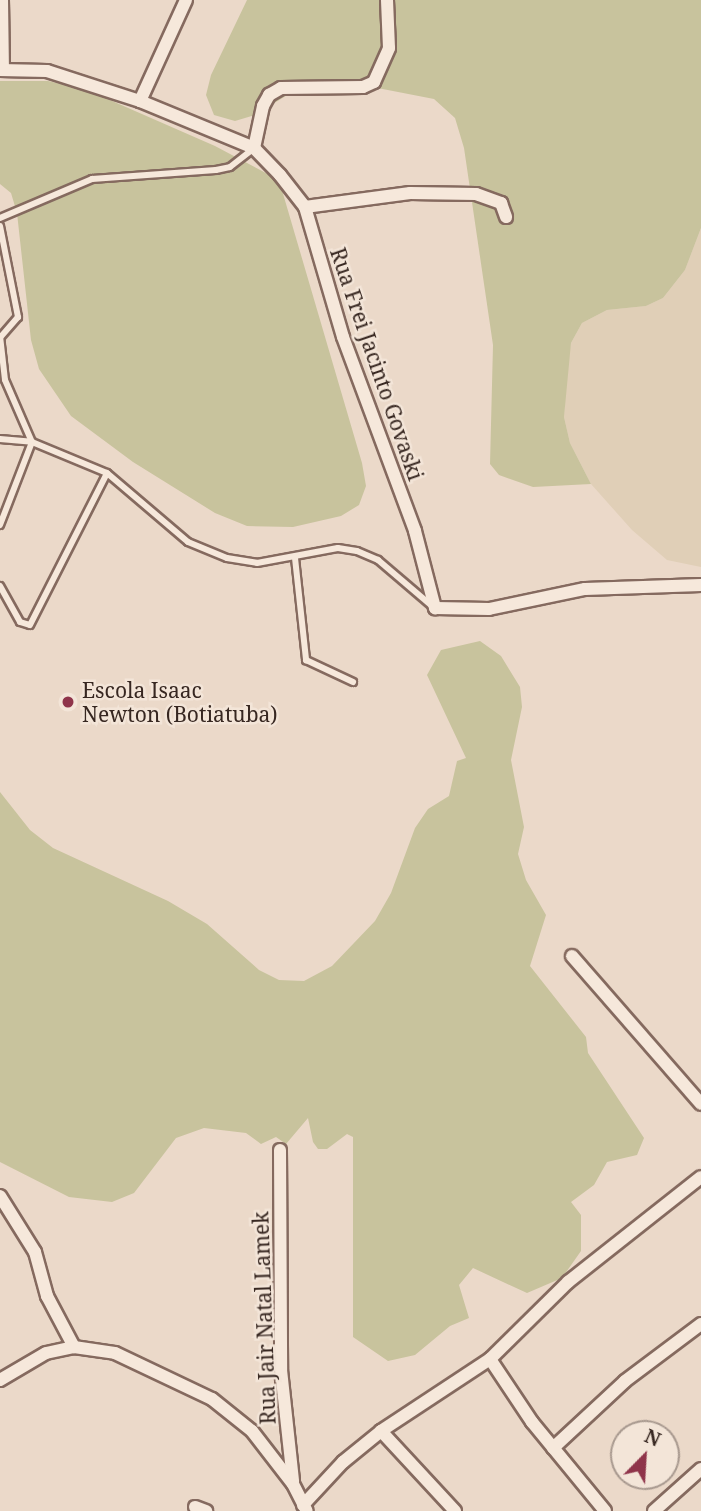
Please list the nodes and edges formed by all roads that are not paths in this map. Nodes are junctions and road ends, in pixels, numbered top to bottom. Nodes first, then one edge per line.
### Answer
1 (2, 0) edge
2 (187, 0) edge
3 (387, 0) edge
4 (1, 69) edge
5 (140, 101) junction
6 (254, 148) junction
7 (305, 207) junction
8 (506, 217) dead end
9 (0, 218) edge
10 (0, 226) edge
11 (0, 337) edge
12 (0, 439) edge
13 (32, 442) junction
14 (107, 474) junction
15 (0, 525) edge
16 (295, 558) junction
17 (701, 585) edge
18 (0, 586) edge
19 (435, 608) junction
20 (354, 682) dead end
21 (572, 956) dead end
22 (701, 1104) edge
23 (280, 1150) dead end
24 (701, 1177) edge
25 (0, 1196) edge
26 (701, 1324) edge
27 (74, 1348) junction
28 (490, 1359) junction
29 (0, 1380) edge
30 (381, 1431) junction
31 (554, 1448) junction
32 (701, 1469) edge
33 (293, 1484) junction
34 (305, 1508) edge
35 (455, 1511) edge
36 (605, 1511) edge
37 (654, 1511) edge

1 - 4 street
2 - 5 street
3 - 6 street
4 - 5 street, Rua Frei Jacinto Govaski
5 - 6 street, Rua Frei Jacinto Govaski
6 - 7 street, Rua Frei Jacinto Govaski
6 - 9 lane
7 - 8 street
7 - 19 street, Rua Frei Jacinto Govaski
10 - 11 lane
11 - 13 lane
12 - 13 lane
13 - 14 lane
13 - 15 lane
14 - 16 lane
14 - 18 lane
16 - 19 lane
16 - 20 lane
17 - 19 street
21 - 22 street
23 - 33 street, Rua Jair Natal Lamek
24 - 28 street
25 - 27 street
26 - 31 street
27 - 29 street
27 - 33 street
28 - 30 street
28 - 31 street
30 - 34 street
30 - 35 street
31 - 36 street
32 - 37 street
33 - 34 street

